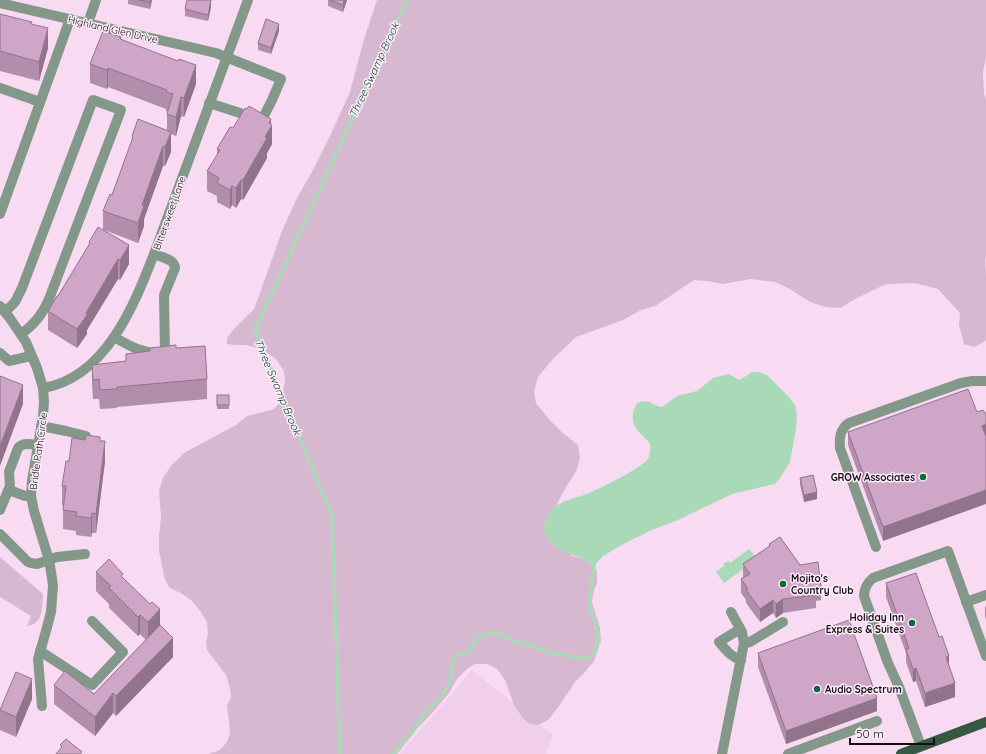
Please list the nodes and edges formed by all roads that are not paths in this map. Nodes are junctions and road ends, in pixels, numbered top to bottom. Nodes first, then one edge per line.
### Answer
1 (96, 0) edge
2 (248, 0) edge
3 (0, 3) edge
4 (70, 19) junction
5 (88, 24) junction
6 (226, 56) junction
7 (0, 88) edge
8 (40, 102) junction
9 (209, 103) junction
10 (0, 213) edge
11 (154, 254) junction
12 (3, 309) edge
13 (21, 334) junction
14 (114, 337) junction
15 (0, 353) edge
16 (31, 356) junction
17 (986, 381) edge
18 (986, 385) edge
19 (43, 388) junction
20 (41, 426) junction
21 (86, 436) edge
22 (38, 445) junction
23 (9, 490) junction
24 (31, 496) junction
25 (0, 510) edge
26 (0, 534) edge
27 (876, 547) dead end
28 (85, 554) dead end
29 (49, 560) junction
30 (986, 595) edge
31 (966, 602) junction
32 (731, 612) dead end
33 (92, 621) dead end
34 (783, 622) dead end
35 (740, 629) junction
36 (744, 643) junction
37 (40, 651) junction
38 (986, 656) edge
39 (741, 660) junction
40 (42, 706) dead end
41 (877, 720) dead end
42 (986, 722) edge
43 (921, 746) junction
44 (722, 754) edge
45 (788, 754) edge
46 (901, 754) edge

1 - 5 street
2 - 6 street, Bittersweet Lane
3 - 4 street, Highland Glen Drive
4 - 5 street, Highland Glen Drive
4 - 8 street
5 - 6 street, Highland Glen Drive
6 - 9 street, Bittersweet Lane
6 - 9 street, Highland Glen Drive
7 - 8 street
8 - 10 street
9 - 11 street, Bittersweet Lane
11 - 14 street, Bittersweet Lane
11 - 14 street
12 - 13 street, Bridle Path Circle
12 - 13 street
13 - 16 street, Bridle Path Circle
14 - 19 street, Bittersweet Lane
15 - 16 street
16 - 19 street, Bridle Path Circle
17 - 18 street
17 - 27 street
19 - 20 street, Bridle Path Circle
20 - 21 street
20 - 22 street, Bridle Path Circle
22 - 23 street
22 - 24 street, Bridle Path Circle
23 - 24 street
23 - 25 street
24 - 29 street, Bridle Path Circle
26 - 29 street
28 - 29 street
29 - 37 street, Bridle Path Circle
30 - 31 street
31 - 38 street
31 - 43 street
32 - 35 street
33 - 37 street
34 - 36 street
35 - 36 street
35 - 39 street
36 - 39 street
37 - 40 street, Bridle Path Circle
39 - 44 street
41 - 45 street
42 - 43 main road
43 - 46 main road

